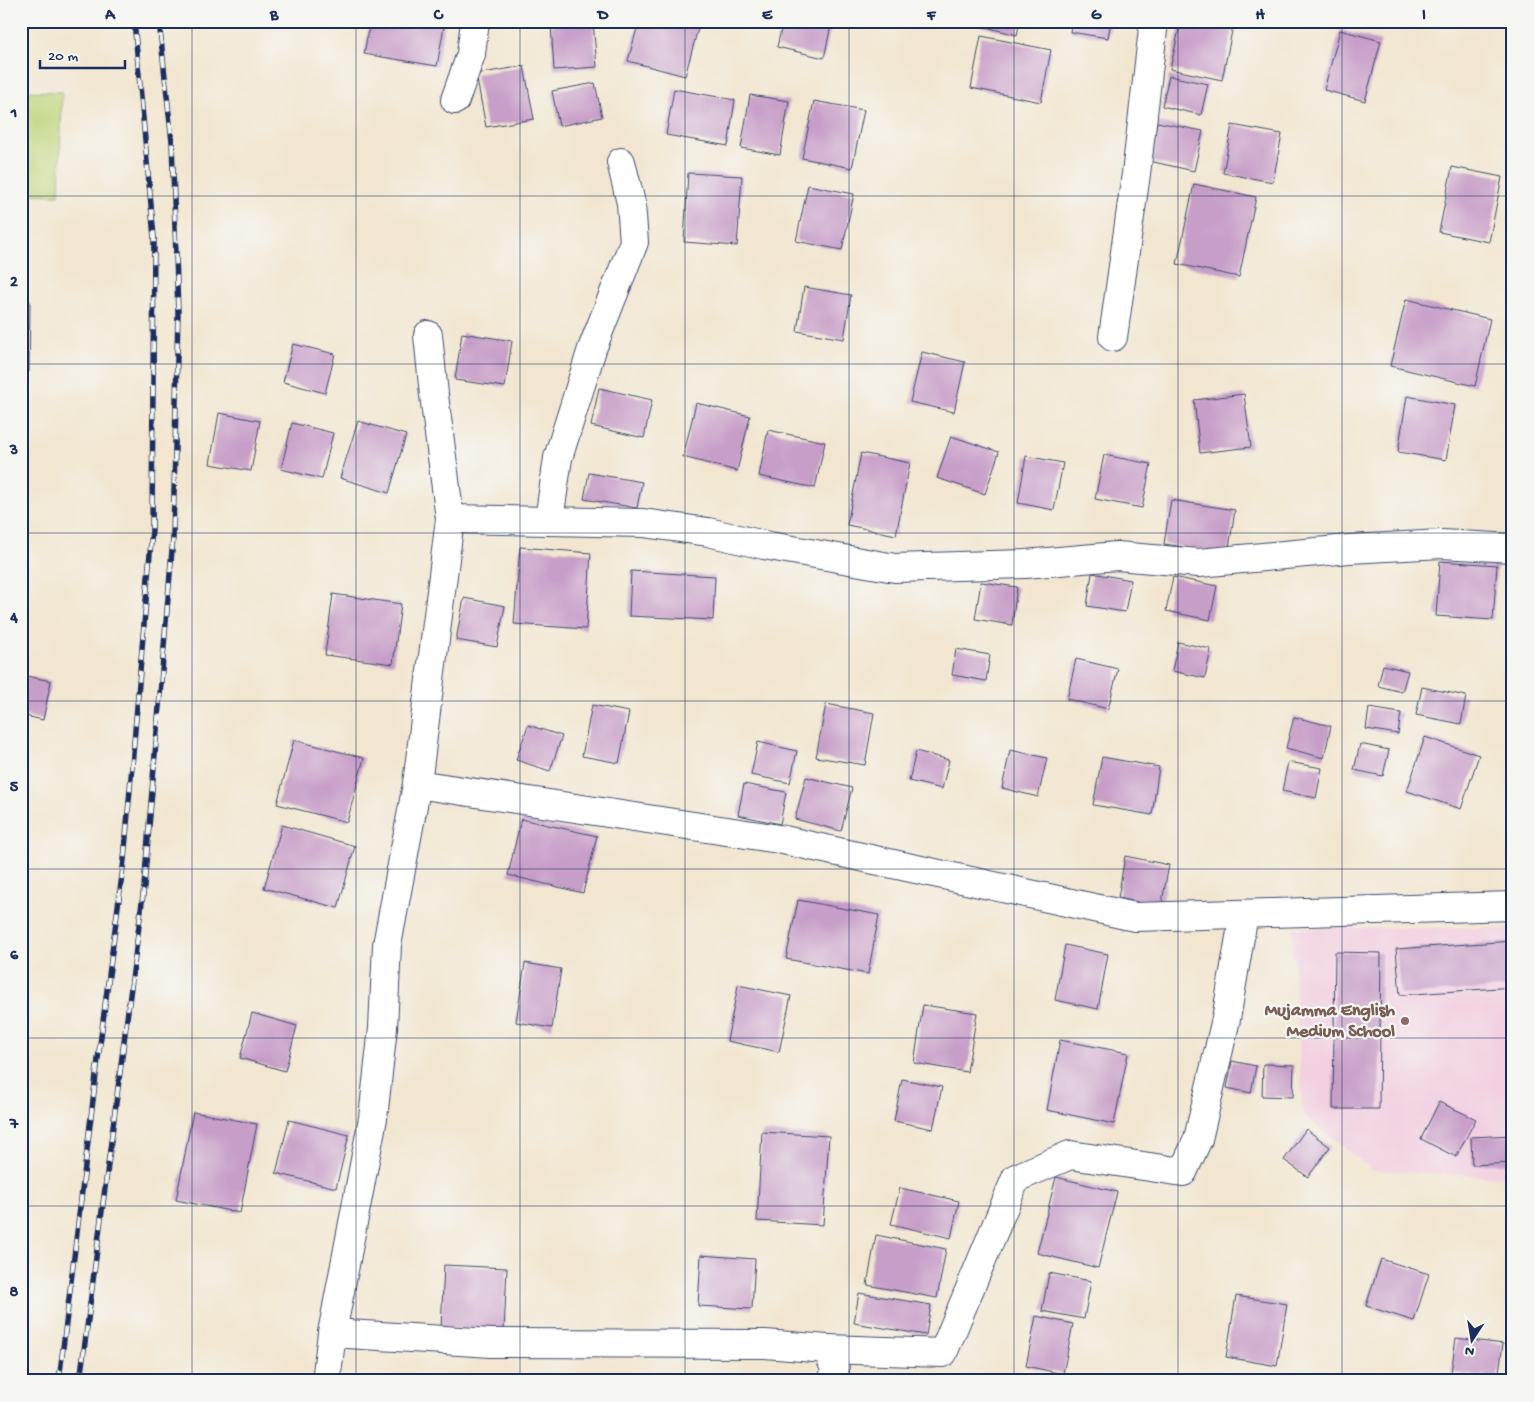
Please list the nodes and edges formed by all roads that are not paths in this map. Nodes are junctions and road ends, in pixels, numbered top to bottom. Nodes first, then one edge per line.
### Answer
1 (475, 21) edge
2 (1154, 21) edge
3 (455, 100) dead end
4 (621, 162) dead end
5 (428, 335) dead end
6 (1113, 337) dead end
7 (450, 519) junction
8 (549, 520) junction
9 (1513, 548) edge
10 (417, 784) junction
11 (1513, 906) edge
12 (1244, 914) junction
13 (332, 1334) junction
14 (827, 1349) junction
15 (326, 1381) edge
16 (833, 1381) edge

1 - 3 street
2 - 6 street
4 - 8 street
5 - 7 street
7 - 8 street
7 - 10 street
8 - 9 street
10 - 12 street
10 - 13 street
11 - 12 street
12 - 14 street
13 - 14 street
13 - 15 street
14 - 16 street

